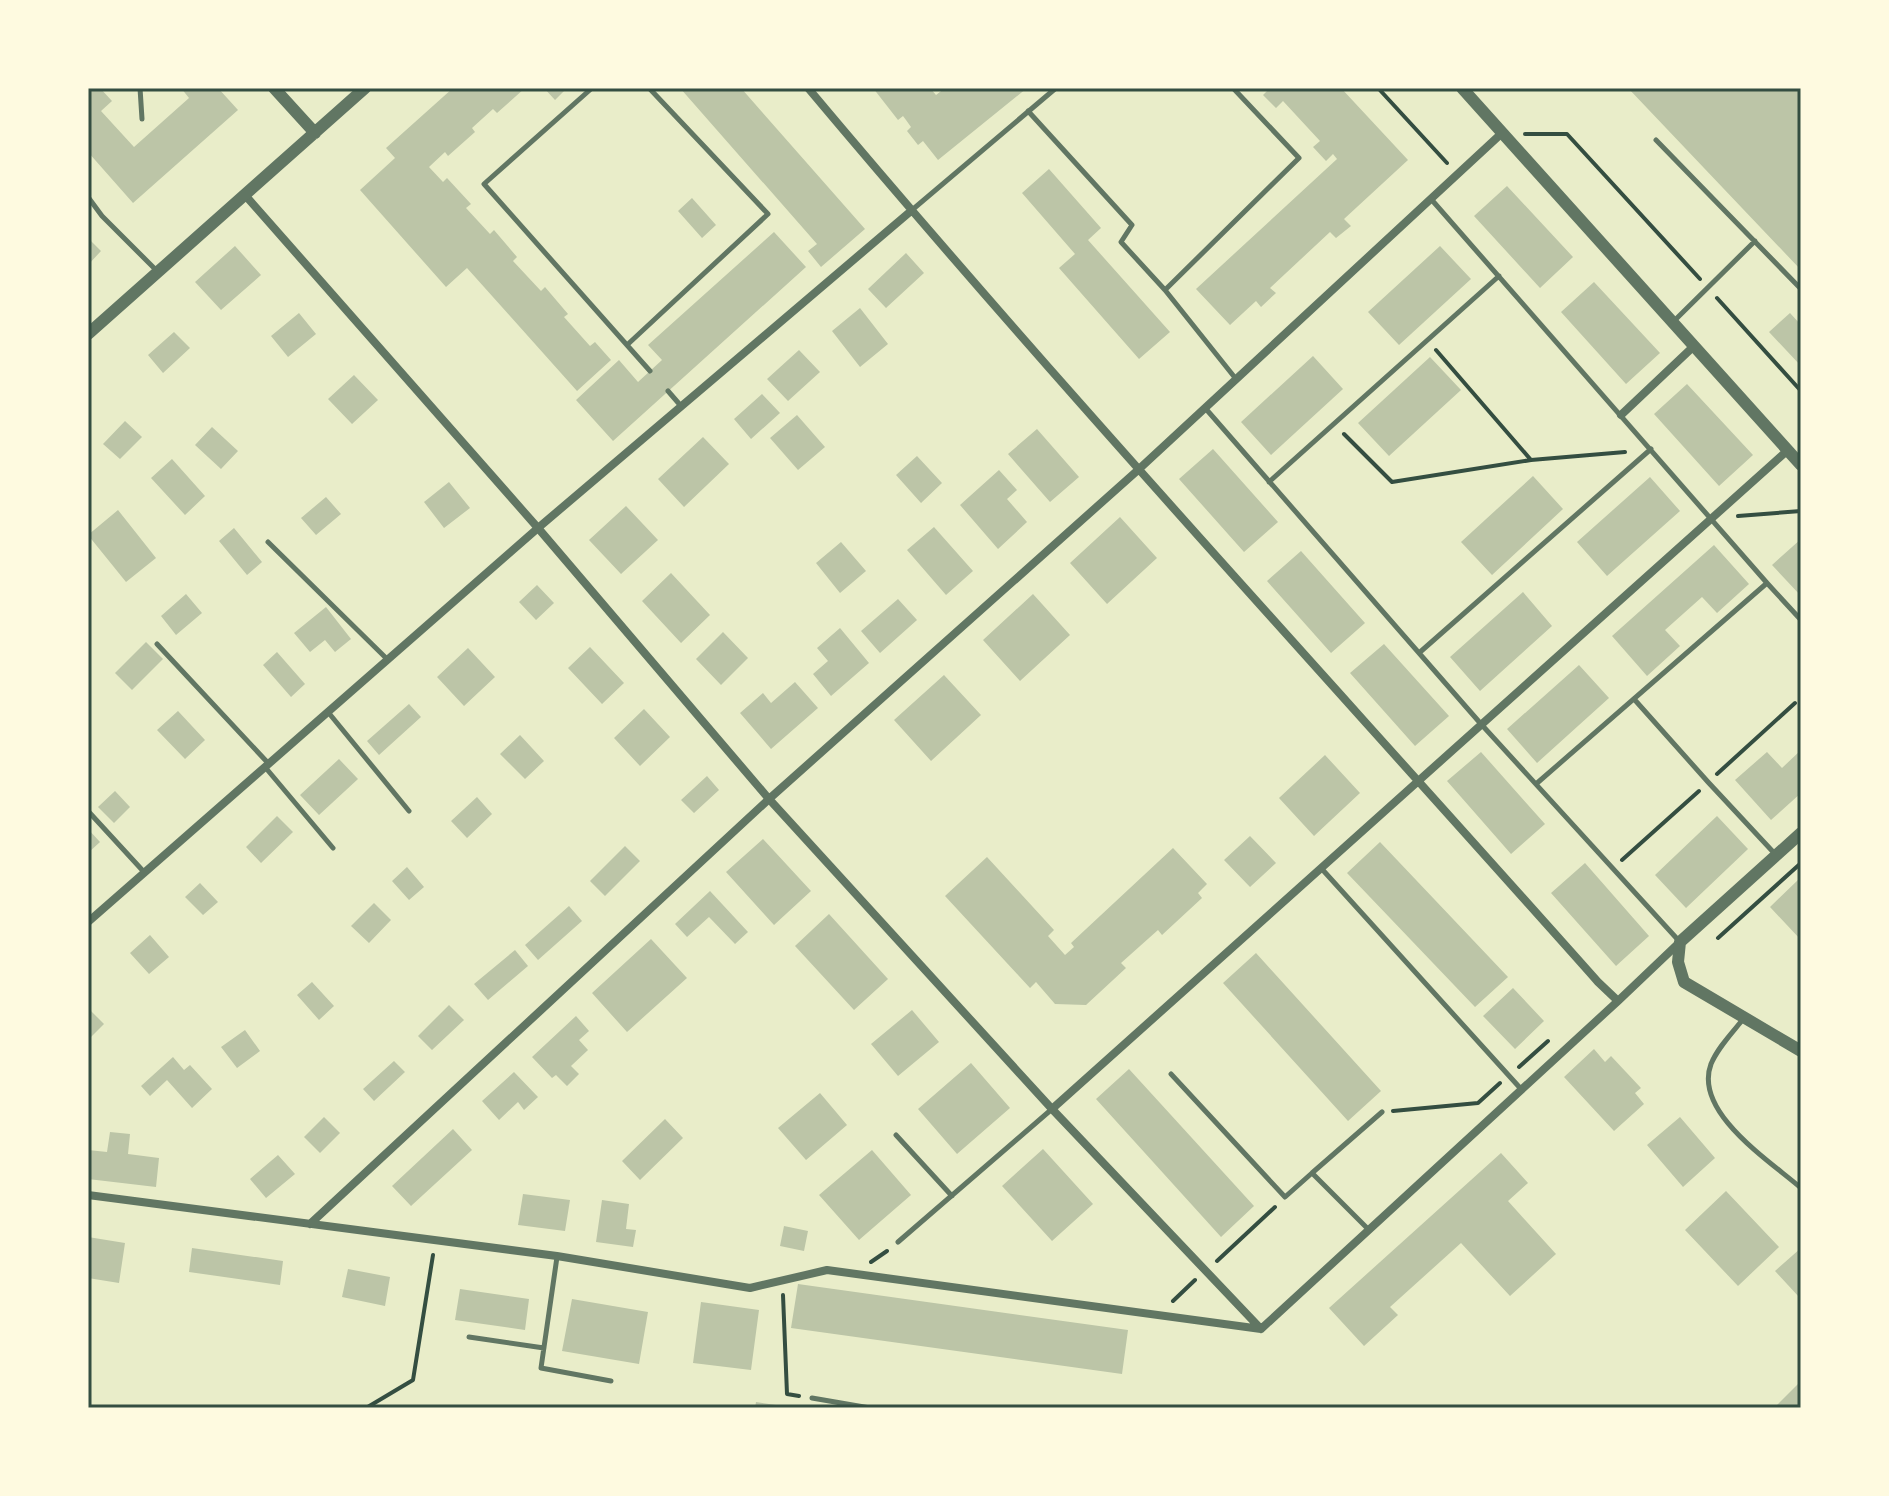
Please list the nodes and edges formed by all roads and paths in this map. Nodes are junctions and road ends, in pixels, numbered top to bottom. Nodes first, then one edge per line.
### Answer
1 (140, 88) edge
2 (274, 88) edge
3 (365, 88) edge
4 (592, 88) edge
5 (649, 88) edge
6 (808, 88) edge
7 (1056, 88) edge
8 (1233, 88) edge
9 (1378, 88) edge
10 (1462, 88) edge
11 (1028, 111) junction
12 (142, 119) dead end
13 (315, 133) junction
14 (1502, 133) junction
15 (1523, 134) dead end
16 (1656, 140) dead end
17 (1457, 175) junction
18 (245, 195) junction
19 (88, 197) edge
20 (1431, 199) junction
21 (911, 211) junction
22 (1755, 241) junction
23 (159, 273) junction
24 (1499, 276) junction
25 (1708, 288) junction
26 (1801, 289) edge
27 (1165, 290) junction
28 (1673, 322) junction
29 (88, 334) edge
30 (1427, 340) junction
31 (627, 345) junction
32 (1694, 346) junction
33 (650, 371) dead end
34 (1236, 379) junction
35 (668, 391) dead end
36 (1801, 391) edge
37 (681, 406) junction
38 (1205, 408) junction
39 (1621, 415) junction
40 (1334, 424) junction
41 (1651, 449) junction
42 (1788, 450) junction
43 (1531, 460) junction
44 (1801, 465) edge
45 (1138, 470) junction
46 (1269, 482) junction
47 (1801, 511) edge
48 (1712, 518) junction
49 (538, 528) junction
50 (268, 542) dead end
51 (1767, 583) junction
52 (1801, 620) edge
53 (157, 644) dead end
54 (1419, 653) junction
55 (388, 660) junction
56 (1634, 699) junction
57 (328, 712) junction
58 (1481, 724) junction
59 (267, 766) junction
60 (1419, 780) junction
61 (1536, 784) junction
62 (769, 799) junction
63 (88, 811) edge
64 (409, 811) dead end
65 (1799, 839) edge
66 (333, 848) dead end
67 (1776, 855) junction
68 (1801, 863) edge
69 (1320, 867) junction
70 (145, 872) junction
71 (88, 922) edge
72 (1718, 938) dead end
73 (1680, 942) junction
74 (1618, 1001) junction
75 (1744, 1017) junction
76 (1801, 1051) edge
77 (1171, 1074) dead end
78 (1521, 1089) junction
79 (1478, 1103) dead end
80 (1052, 1109) junction
81 (1382, 1112) joint
82 (896, 1135) dead end
83 (1312, 1173) junction
84 (1801, 1188) edge
85 (88, 1195) edge
86 (952, 1196) junction
87 (1285, 1197) junction
88 (310, 1224) junction
89 (1369, 1230) junction
90 (435, 1241) junction
91 (898, 1242) joint
92 (557, 1256) junction
93 (872, 1261) dead end
94 (1207, 1270) dead end
95 (782, 1280) junction
96 (1195, 1280) dead end
97 (1173, 1301) dead end
98 (1261, 1329) junction
99 (469, 1337) dead end
100 (544, 1348) junction
101 (611, 1381) dead end
102 (812, 1398) joint
103 (366, 1408) edge
104 (870, 1408) edge

1 - 12 lane
2 - 13 street
3 - 13 street
4 - 31 lane
5 - 31 lane
6 - 21 street
7 - 11 lane
8 - 27 lane
9 - 17 path
10 - 14 street
11 - 21 lane
11 - 27 lane
13 - 18 street
14 - 17 street
14 - 28 street
15 - 25 path
16 - 22 lane
17 - 20 street
18 - 23 street
18 - 49 street
19 - 23 lane
20 - 24 lane
20 - 34 street
21 - 37 street
21 - 45 street
22 - 25 lane
22 - 26 lane
23 - 29 street
24 - 30 lane
24 - 39 lane
25 - 28 lane
25 - 36 path
27 - 34 lane
28 - 32 street
30 - 40 lane
30 - 43 path
31 - 33 lane
32 - 39 street
32 - 42 street
34 - 38 street
35 - 37 lane
37 - 49 street
38 - 45 street
38 - 46 lane
39 - 41 lane
40 - 43 path
40 - 46 lane
41 - 43 path
41 - 48 lane
41 - 54 lane
42 - 44 street
42 - 48 street
45 - 60 street
45 - 62 street
46 - 54 lane
47 - 48 path
48 - 51 lane
48 - 58 street
49 - 55 street
49 - 62 street
50 - 55 lane
51 - 52 lane
51 - 56 lane
53 - 59 lane
54 - 58 lane
55 - 57 street
56 - 61 lane
56 - 67 lane
57 - 59 street
57 - 64 lane
58 - 60 street
58 - 61 lane
59 - 66 lane
59 - 70 street
60 - 69 street
60 - 74 street
61 - 73 lane
62 - 80 street
62 - 88 street
63 - 70 lane
65 - 67 street
67 - 73 street
68 - 72 path
69 - 78 lane
69 - 80 street
70 - 71 street
73 - 74 street
73 - 75 street
74 - 78 street
75 - 76 street
75 - 84 lane
77 - 87 lane
78 - 89 street
79 - 81 path
80 - 86 lane
80 - 98 street
81 - 83 lane
82 - 86 lane
83 - 87 lane
83 - 89 lane
85 - 88 street
86 - 91 lane
87 - 94 path
88 - 90 street
89 - 98 street
90 - 92 street
90 - 103 path
91 - 93 path
92 - 95 street
92 - 100 lane
95 - 98 street
95 - 102 path
96 - 97 path
99 - 100 lane
100 - 101 lane
102 - 104 lane

